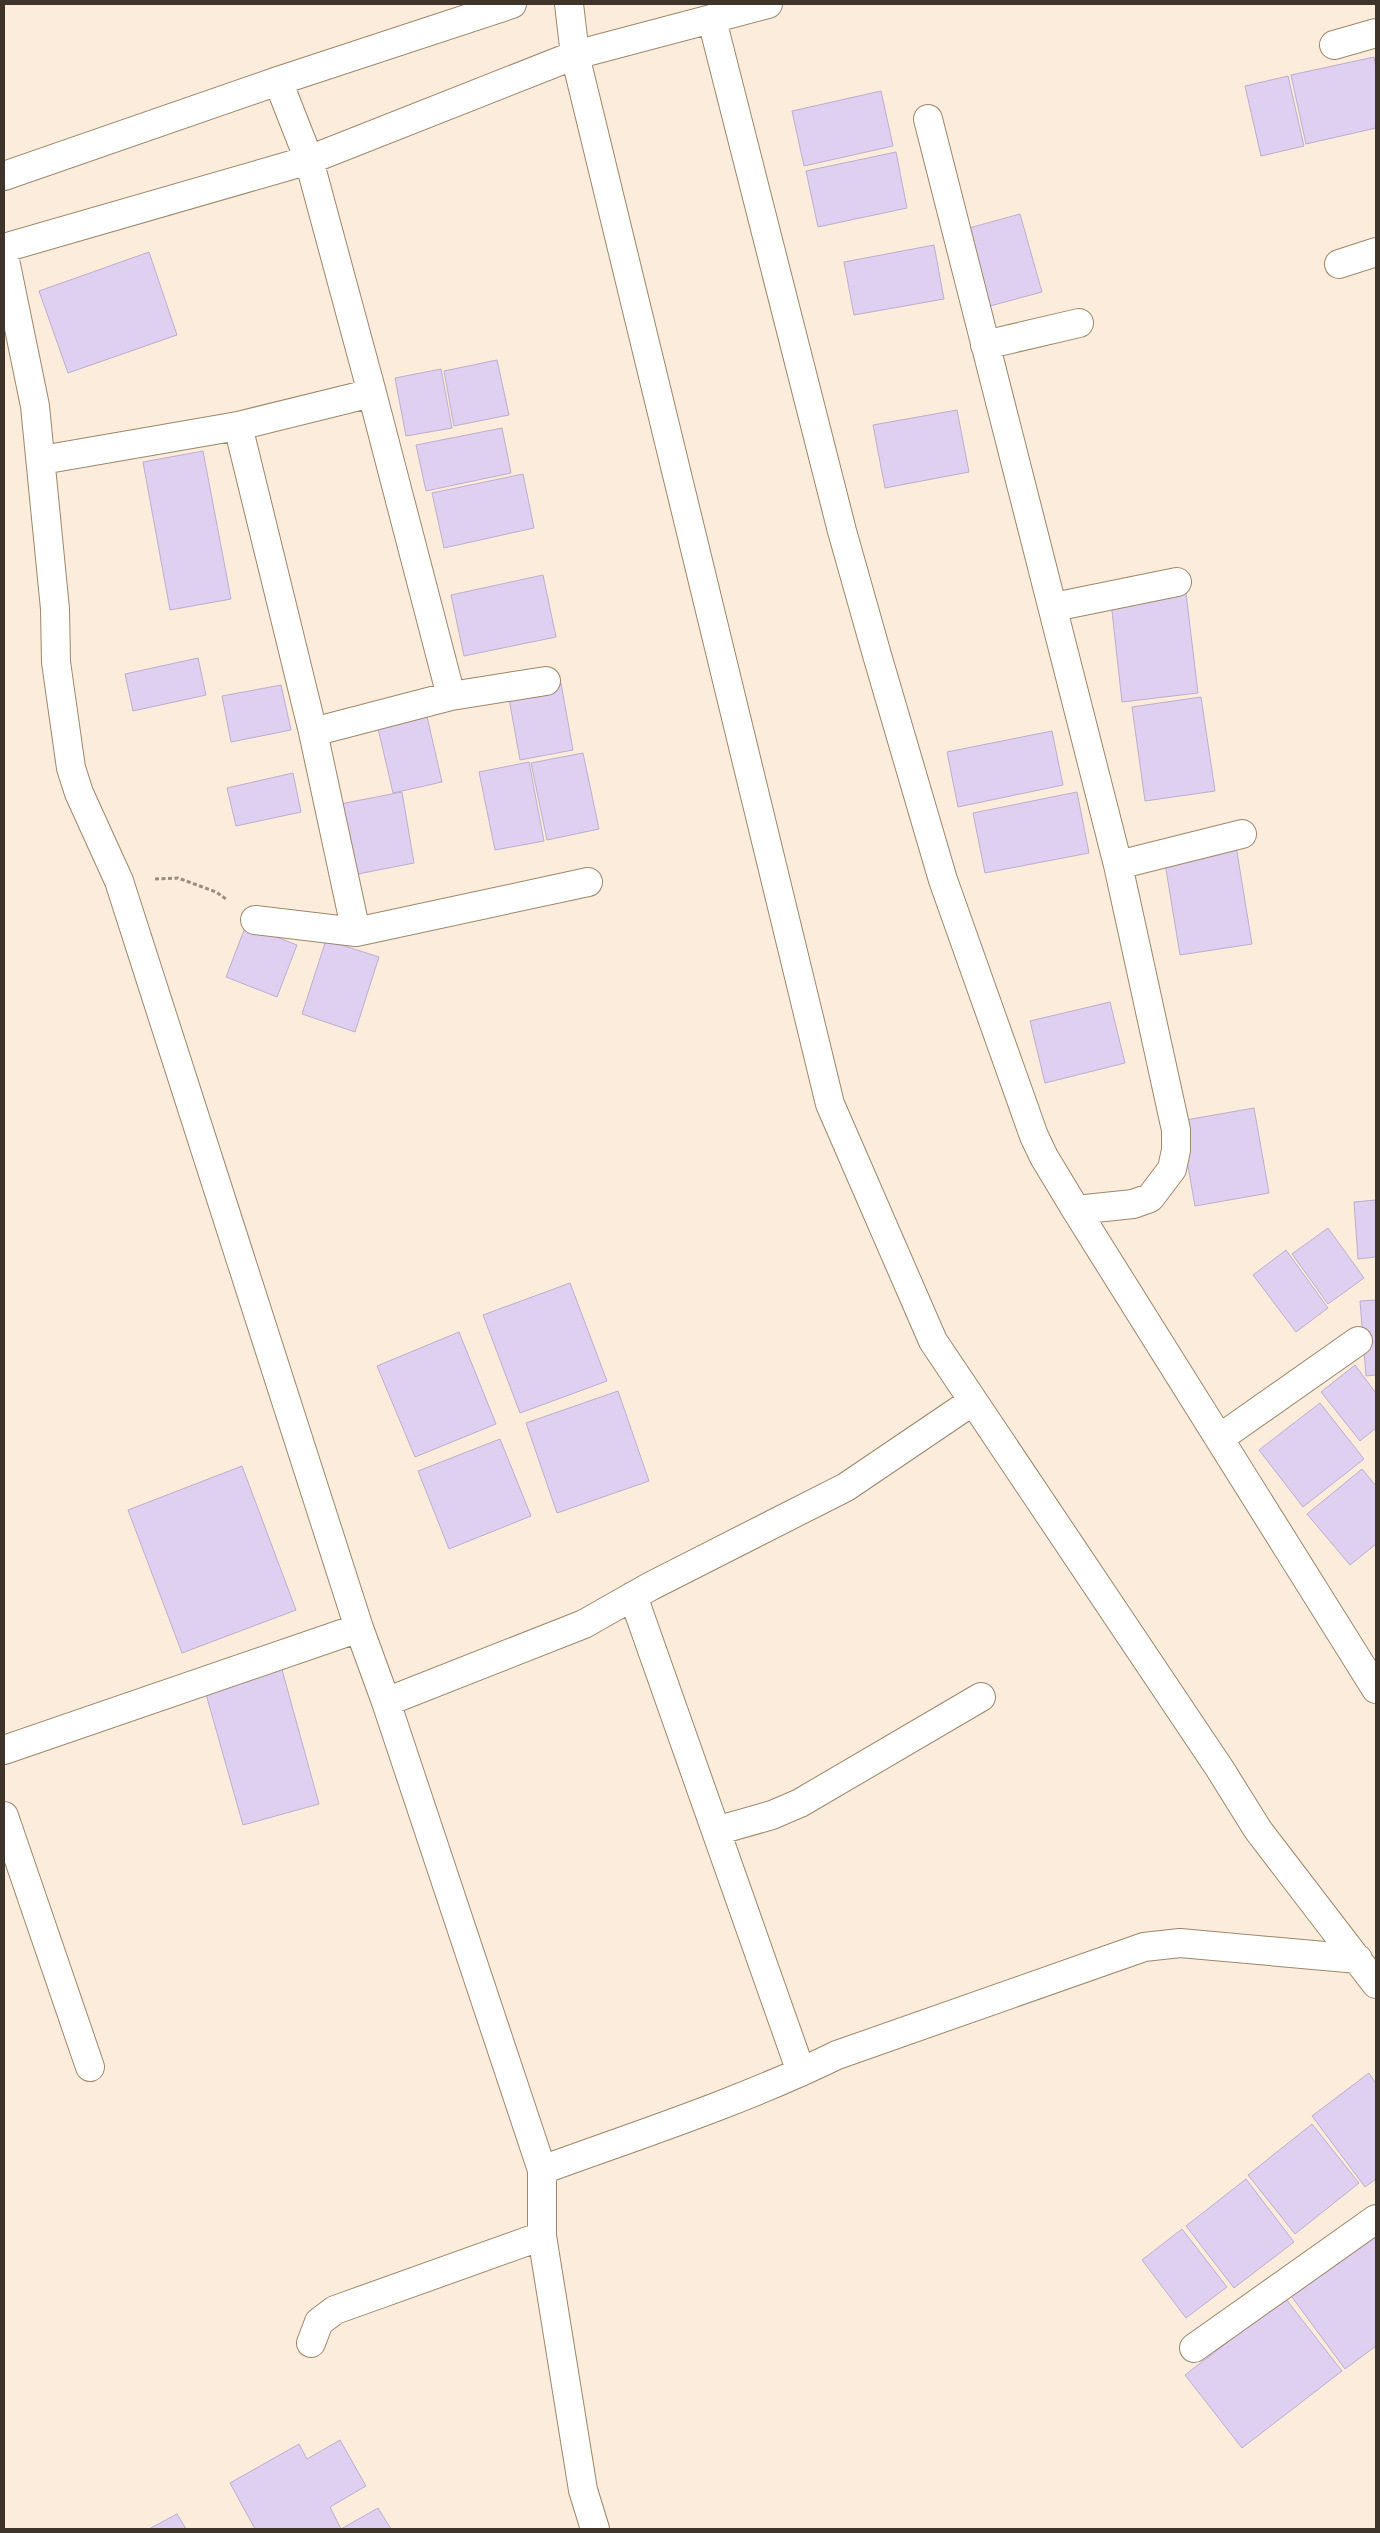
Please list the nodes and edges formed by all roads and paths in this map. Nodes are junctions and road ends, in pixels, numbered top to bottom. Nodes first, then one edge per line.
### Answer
1 (512, 4) edge
2 (569, 4) edge
3 (768, 4) edge
4 (712, 20) junction
5 (1376, 33) edge
6 (1334, 45) dead end
7 (576, 55) junction
8 (278, 81) junction
9 (928, 119) dead end
10 (309, 160) junction
11 (4, 176) edge
12 (4, 248) edge
13 (1376, 252) edge
14 (4, 255) edge
15 (1339, 264) dead end
16 (1079, 323) dead end
17 (985, 344) junction
18 (372, 393) junction
19 (238, 426) junction
20 (42, 460) junction
21 (1177, 582) dead end
22 (1054, 607) junction
23 (546, 681) dead end
24 (451, 696) junction
25 (313, 732) junction
26 (1242, 834) dead end
27 (1118, 865) junction
28 (119, 881) junction
29 (588, 882) dead end
30 (255, 920) joint
31 (356, 932) junction
32 (1076, 1210) junction
33 (1358, 1341) dead end
34 (973, 1401) junction
35 (1220, 1438) junction
36 (633, 1596) junction
37 (359, 1628) junction
38 (1376, 1689) edge
39 (981, 1697) dead end
40 (386, 1702) junction
41 (4, 1750) edge
42 (4, 1816) edge
43 (716, 1831) junction
44 (1358, 1959) junction
45 (1376, 1984) edge
46 (90, 2066) dead end
47 (801, 2072) junction
48 (542, 2170) junction
49 (1376, 2219) edge
50 (542, 2236) junction
51 (311, 2343) dead end
52 (1194, 2348) dead end
53 (595, 2529) edge

1 - 8 street
2 - 7 street
3 - 4 street
4 - 7 street
4 - 32 street
5 - 6 street
7 - 10 street
7 - 34 street
8 - 10 street
8 - 11 street
9 - 17 street
10 - 12 street
10 - 18 street
13 - 15 street
14 - 20 street
16 - 17 street
17 - 22 street
18 - 19 street
18 - 24 street
19 - 20 street
19 - 25 street
20 - 28 street
21 - 22 street
22 - 27 street
23 - 24 street
24 - 25 street
25 - 31 street
26 - 27 street
27 - 32 street
28 - 30 path
28 - 37 street
29 - 31 street
30 - 31 street
32 - 35 street
33 - 35 street
34 - 36 street
34 - 44 street
35 - 38 street
36 - 40 street
36 - 43 street
37 - 40 street
37 - 41 street
39 - 43 street
40 - 48 street
42 - 46 street
43 - 47 street
44 - 45 street
44 - 47 street
47 - 48 street
48 - 50 street
49 - 52 street
50 - 51 street
50 - 53 street

